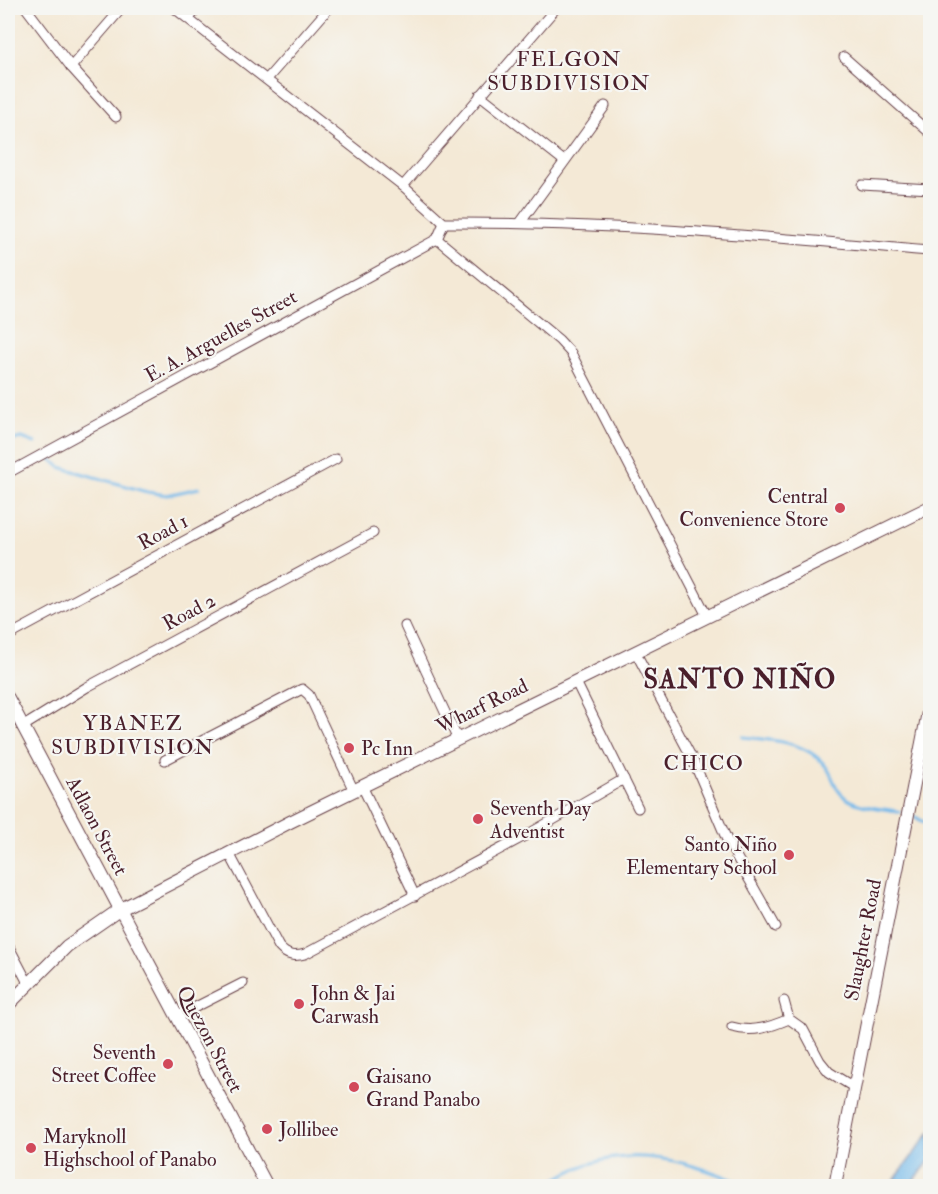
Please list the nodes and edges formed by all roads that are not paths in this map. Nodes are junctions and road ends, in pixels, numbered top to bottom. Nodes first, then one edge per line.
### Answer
1 (26, 8) edge
2 (122, 8) edge
3 (174, 8) edge
4 (198, 8) edge
5 (329, 8) edge
6 (556, 8) edge
7 (189, 18) junction
8 (844, 57) dead end
9 (71, 67) junction
10 (267, 79) junction
11 (480, 95) junction
12 (605, 106) dead end
13 (116, 117) dead end
14 (930, 133) edge
15 (564, 161) junction
16 (862, 185) dead end
17 (403, 186) junction
18 (930, 189) edge
19 (444, 223) junction
20 (520, 223) junction
21 (437, 239) junction
22 (930, 251) edge
23 (336, 459) dead end
24 (8, 474) edge
25 (930, 507) edge
26 (374, 533) dead end
27 (707, 616) junction
28 (405, 626) dead end
29 (8, 636) edge
30 (636, 653) junction
31 (576, 682) junction
32 (8, 698) edge
33 (930, 702) edge
34 (22, 727) junction
35 (458, 740) junction
36 (165, 760) dead end
37 (624, 779) junction
38 (358, 789) junction
39 (639, 808) dead end
40 (229, 854) junction
41 (416, 896) junction
42 (119, 910) junction
43 (776, 927) dead end
44 (8, 945) edge
45 (28, 983) junction
46 (243, 983) dead end
47 (784, 1001) dead end
48 (8, 1005) edge
49 (176, 1017) junction
50 (789, 1018) junction
51 (732, 1027) dead end
52 (855, 1088) junction
53 (267, 1186) edge
54 (835, 1186) edge

1 - 9 street
2 - 9 street
3 - 7 street
4 - 7 street
5 - 10 street
6 - 11 street
7 - 10 street
8 - 14 street
9 - 13 street
10 - 17 street
11 - 15 street
11 - 17 street
12 - 15 street
15 - 20 street
16 - 18 street
17 - 19 street
19 - 20 street
19 - 21 street
20 - 22 street
21 - 24 street, E. A. Arguelles Street
21 - 27 street
23 - 29 street, Road 1
25 - 27 main road, Wharf Road
26 - 34 street, Road 2
27 - 30 main road, Wharf Road
28 - 35 street
30 - 31 main road, Wharf Road
30 - 43 street
31 - 35 main road, Wharf Road
31 - 37 street
32 - 34 main road, Adlaon Street
33 - 52 main road, Slaughter Road
34 - 42 main road, Adlaon Street
35 - 38 main road, Wharf Road
36 - 38 street
37 - 39 street
37 - 41 street
38 - 40 main road, Wharf Road
38 - 41 street
40 - 41 street
40 - 42 main road, Wharf Road
42 - 45 main road, Wharf Road
42 - 49 main road, Quezon Street
44 - 45 street
45 - 48 main road, Wharf Road
46 - 49 street
47 - 50 street
49 - 53 main road, Quezon Street
50 - 51 street
50 - 52 street
52 - 54 main road, Slaughter Road

